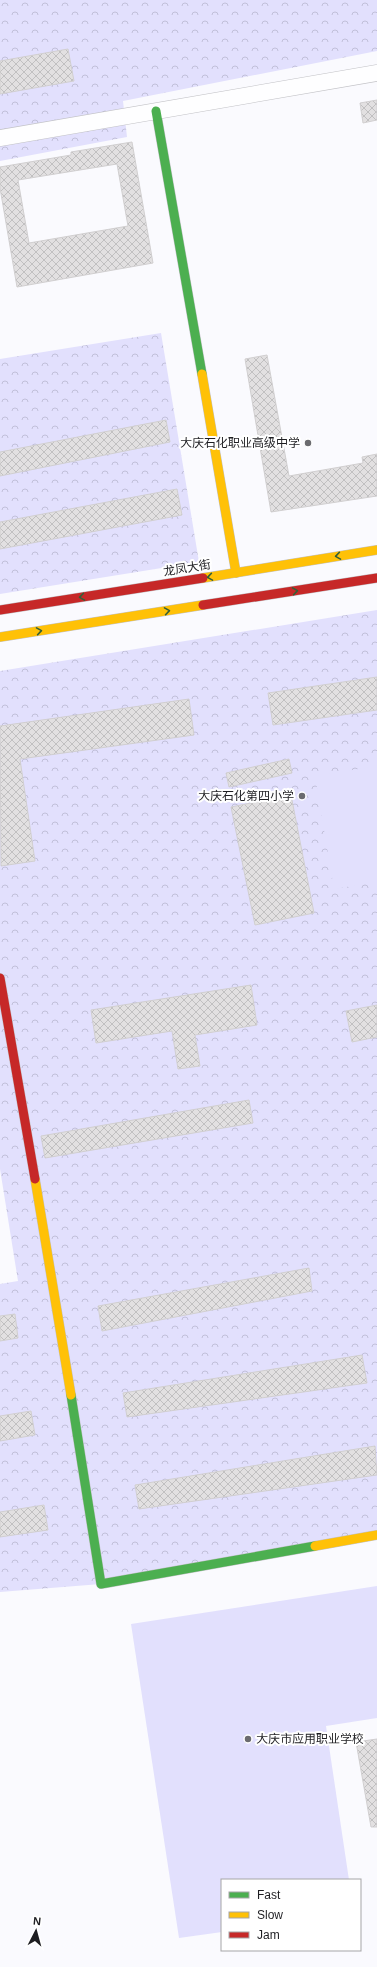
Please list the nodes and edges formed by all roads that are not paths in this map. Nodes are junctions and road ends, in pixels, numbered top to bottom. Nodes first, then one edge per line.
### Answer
1 (377, 73) edge
2 (156, 111) junction
3 (0, 138) edge
4 (377, 550) edge
5 (236, 573) junction
6 (377, 578) edge
7 (0, 610) edge
8 (0, 637) edge
9 (0, 978) edge
10 (377, 1535) edge

1 - 2 street
2 - 3 street
2 - 5 street
4 -> 5 street, 龙凤大街
5 -> 7 street, 龙凤大街
8 -> 6 street
9 - 10 street

